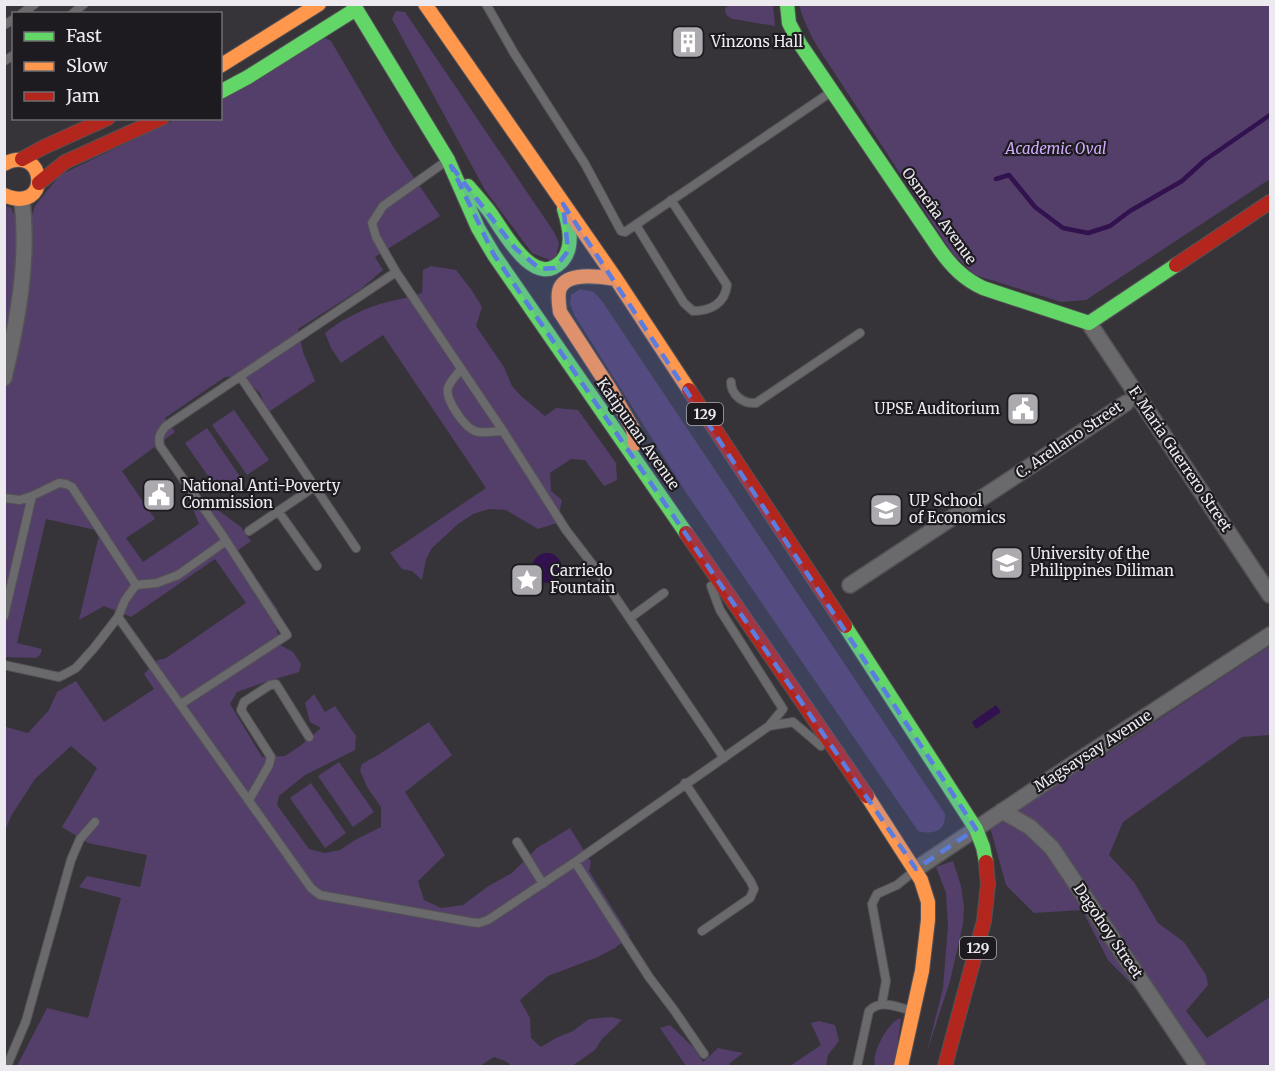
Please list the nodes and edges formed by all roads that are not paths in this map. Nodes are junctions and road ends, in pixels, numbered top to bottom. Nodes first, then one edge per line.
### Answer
1 (319, 4) edge
2 (425, 4) edge
3 (486, 4) edge
4 (787, 4) edge
5 (354, 7) edge
6 (222, 65) edge
7 (222, 91) edge
8 (832, 92) junction
9 (104, 120) edge
10 (158, 120) edge
11 (22, 159) junction
12 (450, 163) junction
13 (4, 164) edge
14 (39, 183) junction
15 (4, 195) edge
16 (22, 200) junction
17 (671, 200) junction
18 (1270, 202) edge
19 (563, 204) junction
20 (636, 225) junction
21 (396, 272) junction
22 (616, 279) junction
23 (1089, 323) junction
24 (860, 333) dead end
25 (462, 369) junction
26 (240, 376) junction
27 (4, 378) edge
28 (731, 382) dead end
29 (1131, 399) junction
30 (503, 430) junction
31 (638, 464) junction
32 (314, 487) junction
33 (32, 496) junction
34 (4, 498) edge
35 (278, 511) junction
36 (249, 531) dead end
37 (226, 541) junction
38 (356, 548) dead end
39 (698, 550) junction
40 (317, 566) dead end
41 (136, 585) junction
42 (850, 585) dead end
43 (664, 593) dead end
44 (1270, 596) edge
45 (4, 616) edge
46 (118, 617) junction
47 (630, 618) junction
48 (1270, 635) edge
49 (4, 665) edge
50 (181, 704) junction
51 (769, 726) junction
52 (309, 737) dead end
53 (724, 758) junction
54 (850, 770) junction
55 (685, 783) junction
56 (249, 801) junction
57 (1002, 811) junction
58 (95, 822) dead end
59 (976, 829) junction
60 (517, 843) dead end
61 (575, 862) junction
62 (916, 869) junction
63 (543, 884) junction
64 (702, 931) dead end
65 (882, 1003) junction
66 (914, 1011) junction
67 (704, 1054) dead end
68 (7, 1066) edge
69 (857, 1066) edge
70 (901, 1066) edge
71 (945, 1066) edge
72 (1198, 1066) edge

1 - 6 main road
2 - 19 main road, 129
3 - 20 lane
4 - 8 main road, Osmeña Avenue
5 - 7 main road
5 - 12 main road, Katipunan Avenue
8 - 17 lane
8 - 23 main road, Osmeña Avenue
9 - 11 main road
10 - 14 main road
11 - 13 main road
11 - 14 main road
12 - 19 main road
12 - 21 lane
12 - 31 main road, Katipunan Avenue
14 - 16 main road
15 - 16 main road
16 - 27 street
17 - 20 lane
17 - 20 lane
18 - 23 main road
19 - 22 main road, 129
21 - 25 lane
21 - 26 lane
22 - 31 main road
22 - 59 main road, 129
23 - 29 street, F. Maria Guerrero Street
24 - 28 lane
25 - 30 lane
25 - 30 lane
26 - 32 lane
26 - 37 lane
29 - 42 street, C. Arellano Street
29 - 44 street, F. Maria Guerrero Street
30 - 47 lane
31 - 39 main road, Katipunan Avenue
32 - 35 lane
32 - 38 lane
33 - 34 lane
33 - 41 lane
33 - 45 lane
35 - 36 lane
35 - 40 lane
37 - 41 lane
37 - 50 lane
39 - 51 lane
39 - 54 main road, Katipunan Avenue
41 - 46 lane
43 - 47 lane
46 - 49 lane
46 - 50 lane
47 - 53 lane
48 - 57 street, Magsaysay Avenue
50 - 56 lane
51 - 53 lane
51 - 54 lane
52 - 56 lane
53 - 55 lane
54 - 62 main road, Katipunan Avenue
55 - 61 lane
55 - 64 lane
56 - 63 lane
57 - 59 street, Magsaysay Avenue
57 - 72 street, Dagohoy Street
58 - 68 lane
59 - 62 street, Magsaysay Avenue
59 - 71 main road, 129
60 - 63 lane
61 - 63 lane
61 - 67 lane
62 - 65 lane
62 - 66 main road, Katipunan Avenue
65 - 66 lane
65 - 69 lane
66 - 70 main road, Katipunan Avenue

